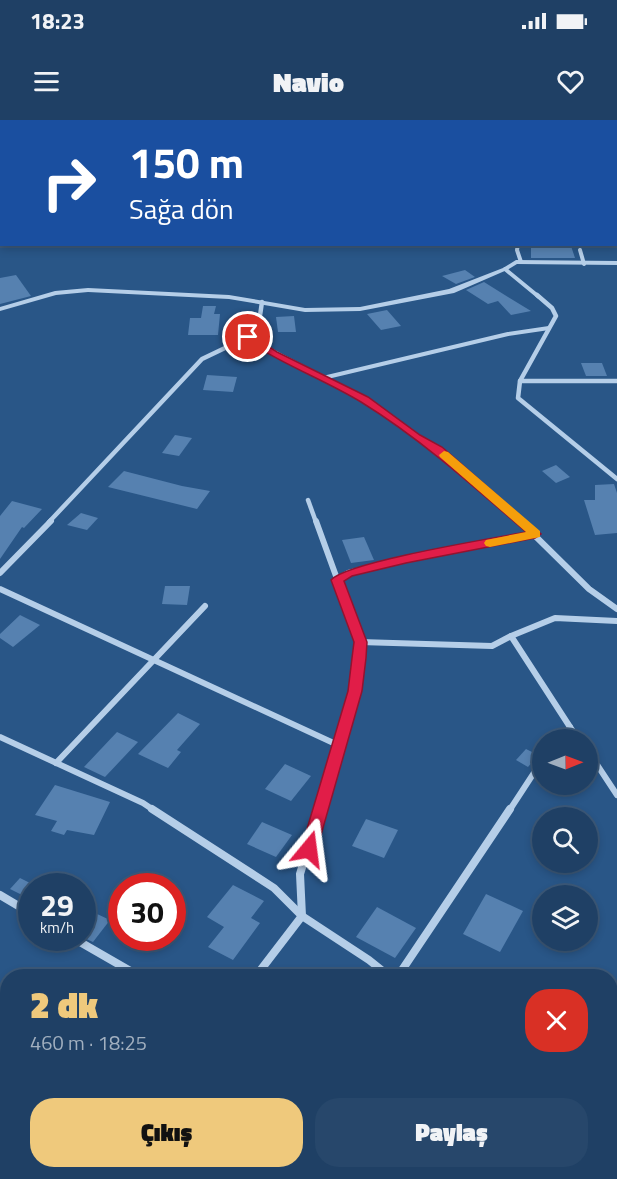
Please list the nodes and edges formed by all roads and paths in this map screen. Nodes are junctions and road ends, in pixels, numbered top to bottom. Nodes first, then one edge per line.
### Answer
1 (518, 246) edge
2 (579, 249) dead end
3 (521, 262) junction
4 (617, 263) edge
5 (584, 264) junction
6 (505, 270) junction
7 (262, 302) junction
8 (0, 309) edge
9 (549, 328) junction
10 (248, 337) junction
11 (321, 379) junction
12 (520, 381) junction
13 (617, 381) edge
14 (617, 479) edge
15 (308, 500) dead end
16 (535, 534) junction
17 (0, 573) edge
18 (337, 580) junction
19 (0, 589) edge
20 (205, 606) dead end
21 (617, 609) edge
22 (617, 621) edge
23 (511, 636) junction
24 (360, 642) junction
25 (155, 660) junction
26 (570, 727) edge
27 (0, 737) edge
28 (340, 746) junction
29 (57, 763) junction
30 (598, 766) edge
31 (532, 775) edge
32 (617, 795) edge
33 (0, 895) edge
34 (18, 906) edge
35 (302, 916) junction
36 (96, 951) edge
37 (127, 969) edge
38 (261, 969) edge
39 (380, 969) edge
40 (403, 969) edge

1 - 3 street
2 - 5 street
3 - 5 street
3 - 6 street
4 - 5 street
6 - 7 street
6 - 9 street
7 - 8 street
7 - 10 street
9 - 11 lane
9 - 12 street
10 - 11 street
10 - 17 street
11 - 16 street
12 - 13 street
12 - 14 street
15 - 18 street
16 - 18 street
16 - 21 street
18 - 24 street
19 - 25 street
20 - 25 street
22 - 23 street
23 - 24 street
23 - 26 street
24 - 28 street
25 - 28 street
25 - 29 street
27 - 29 street
28 - 35 street
29 - 35 street
30 - 32 street
31 - 40 street
33 - 34 street
35 - 38 street
35 - 39 street
36 - 37 street

